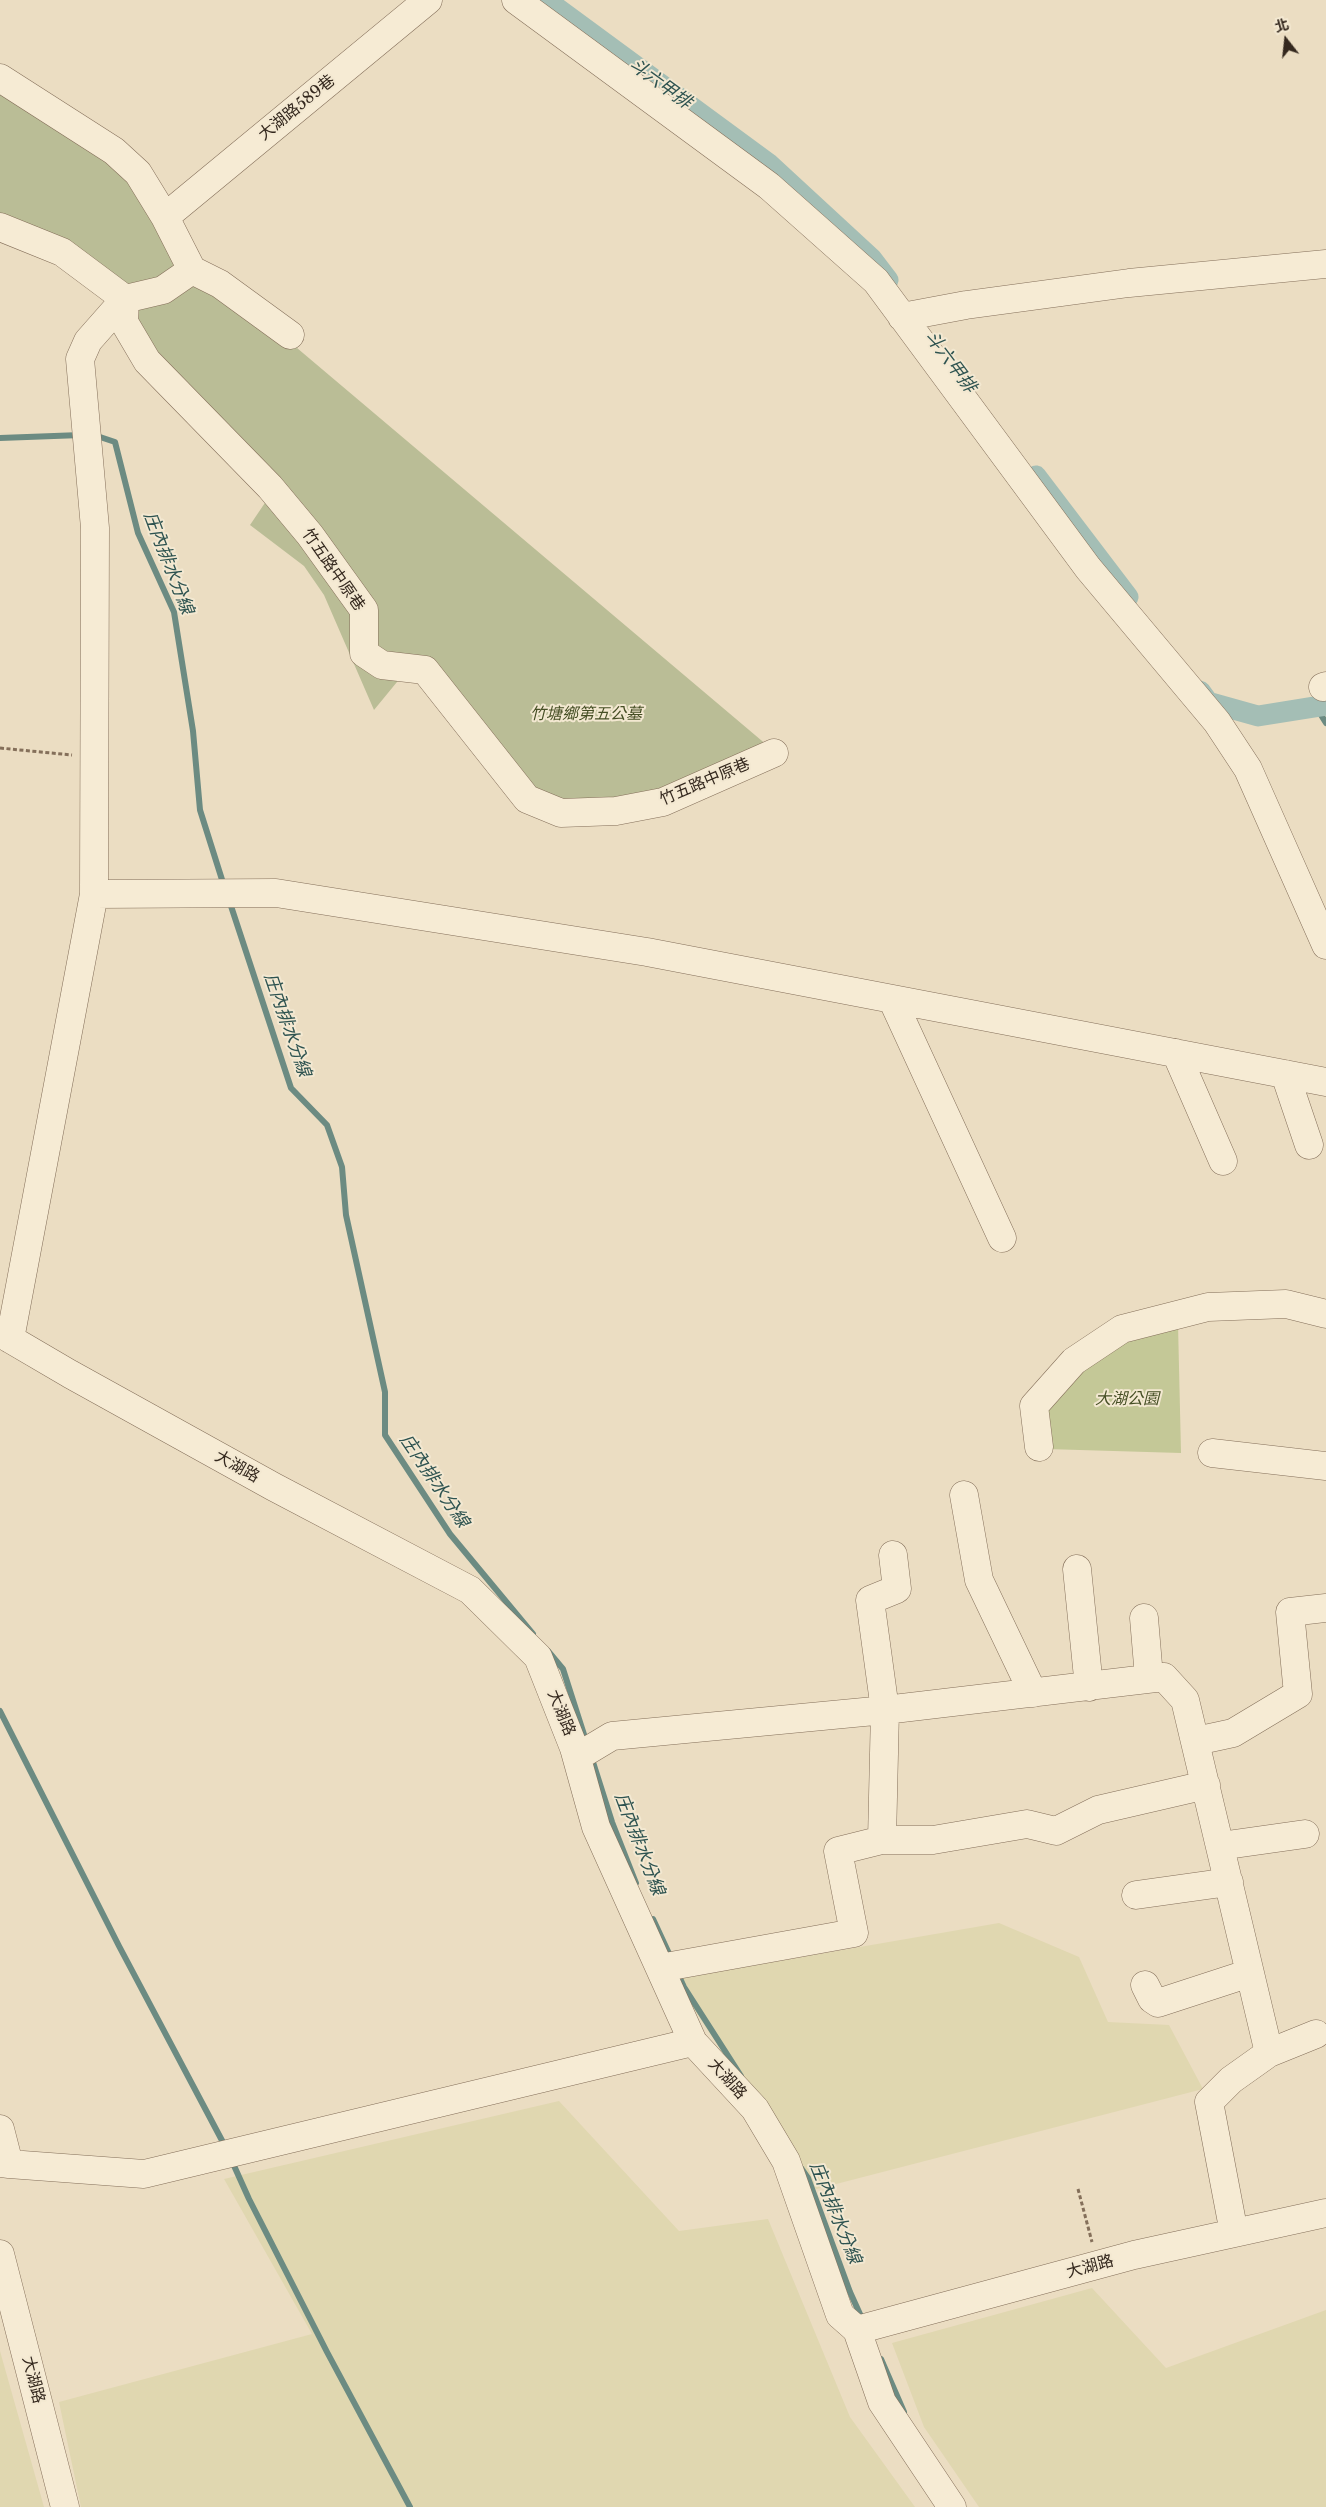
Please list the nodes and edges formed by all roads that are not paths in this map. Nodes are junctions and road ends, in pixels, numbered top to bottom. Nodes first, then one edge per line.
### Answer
1 (428, 0) edge
2 (516, 0) edge
3 (0, 78) edge
4 (165, 217) junction
5 (0, 227) edge
6 (1326, 264) edge
7 (192, 270) junction
8 (125, 299) junction
9 (902, 317) junction
10 (290, 335) dead end
11 (774, 753) dead end
12 (94, 894) junction
13 (1326, 945) edge
14 (892, 999) junction
15 (1176, 1053) junction
16 (1285, 1074) junction
17 (1326, 1082) edge
18 (1309, 1145) dead end
19 (1223, 1161) dead end
20 (1002, 1238) dead end
21 (1326, 1314) edge
22 (5, 1336) edge
23 (1039, 1447) dead end
24 (1212, 1453) dead end
25 (1326, 1466) edge
26 (964, 1495) dead end
27 (894, 1555) dead end
28 (1077, 1569) dead end
29 (1326, 1608) edge
30 (1144, 1618) dead end
31 (1149, 1677) junction
32 (1090, 1686) junction
33 (1032, 1693) junction
34 (885, 1710) junction
35 (1196, 1740) junction
36 (577, 1757) junction
37 (1206, 1786) junction
38 (1305, 1834) dead end
39 (882, 1840) junction
40 (1220, 1846) junction
41 (1229, 1882) junction
42 (1136, 1895) dead end
43 (660, 1968) junction
44 (1250, 1973) junction
45 (1145, 1985) dead end
46 (1316, 2034) dead end
47 (694, 2042) junction
48 (1269, 2053) junction
49 (0, 2129) edge
50 (5, 2164) edge
51 (1326, 2213) edge
52 (1234, 2233) junction
53 (0, 2254) edge
54 (857, 2330) junction
55 (65, 2507) edge
56 (952, 2507) edge

1 - 4 street, 大湖路589巷
2 - 9 street
3 - 4 street
4 - 7 street
5 - 8 street
6 - 9 street
7 - 8 street
7 - 10 street
8 - 11 street, 竹五路中原巷
8 - 12 street
9 - 13 street
12 - 14 street
12 - 22 street
14 - 15 street
14 - 20 street
15 - 16 street
15 - 19 street
16 - 17 street
16 - 18 street
21 - 23 street
22 - 36 street, 大湖路
24 - 25 street
26 - 33 street
27 - 34 street
28 - 32 street
29 - 35 street
30 - 31 street
31 - 32 street
31 - 35 street
32 - 33 street
33 - 34 street
34 - 36 street
34 - 39 street
35 - 37 street
36 - 43 street, 大湖路
37 - 39 street
37 - 40 street
38 - 40 street
39 - 43 street
40 - 41 street
41 - 42 street
41 - 44 street
43 - 47 street, 大湖路
44 - 45 street
44 - 48 street
46 - 48 street
47 - 50 street
47 - 54 street, 大湖路
48 - 52 street
49 - 50 street
51 - 52 street, 大湖路
52 - 54 street, 大湖路
53 - 55 street, 大湖路
54 - 56 street, 大湖路

